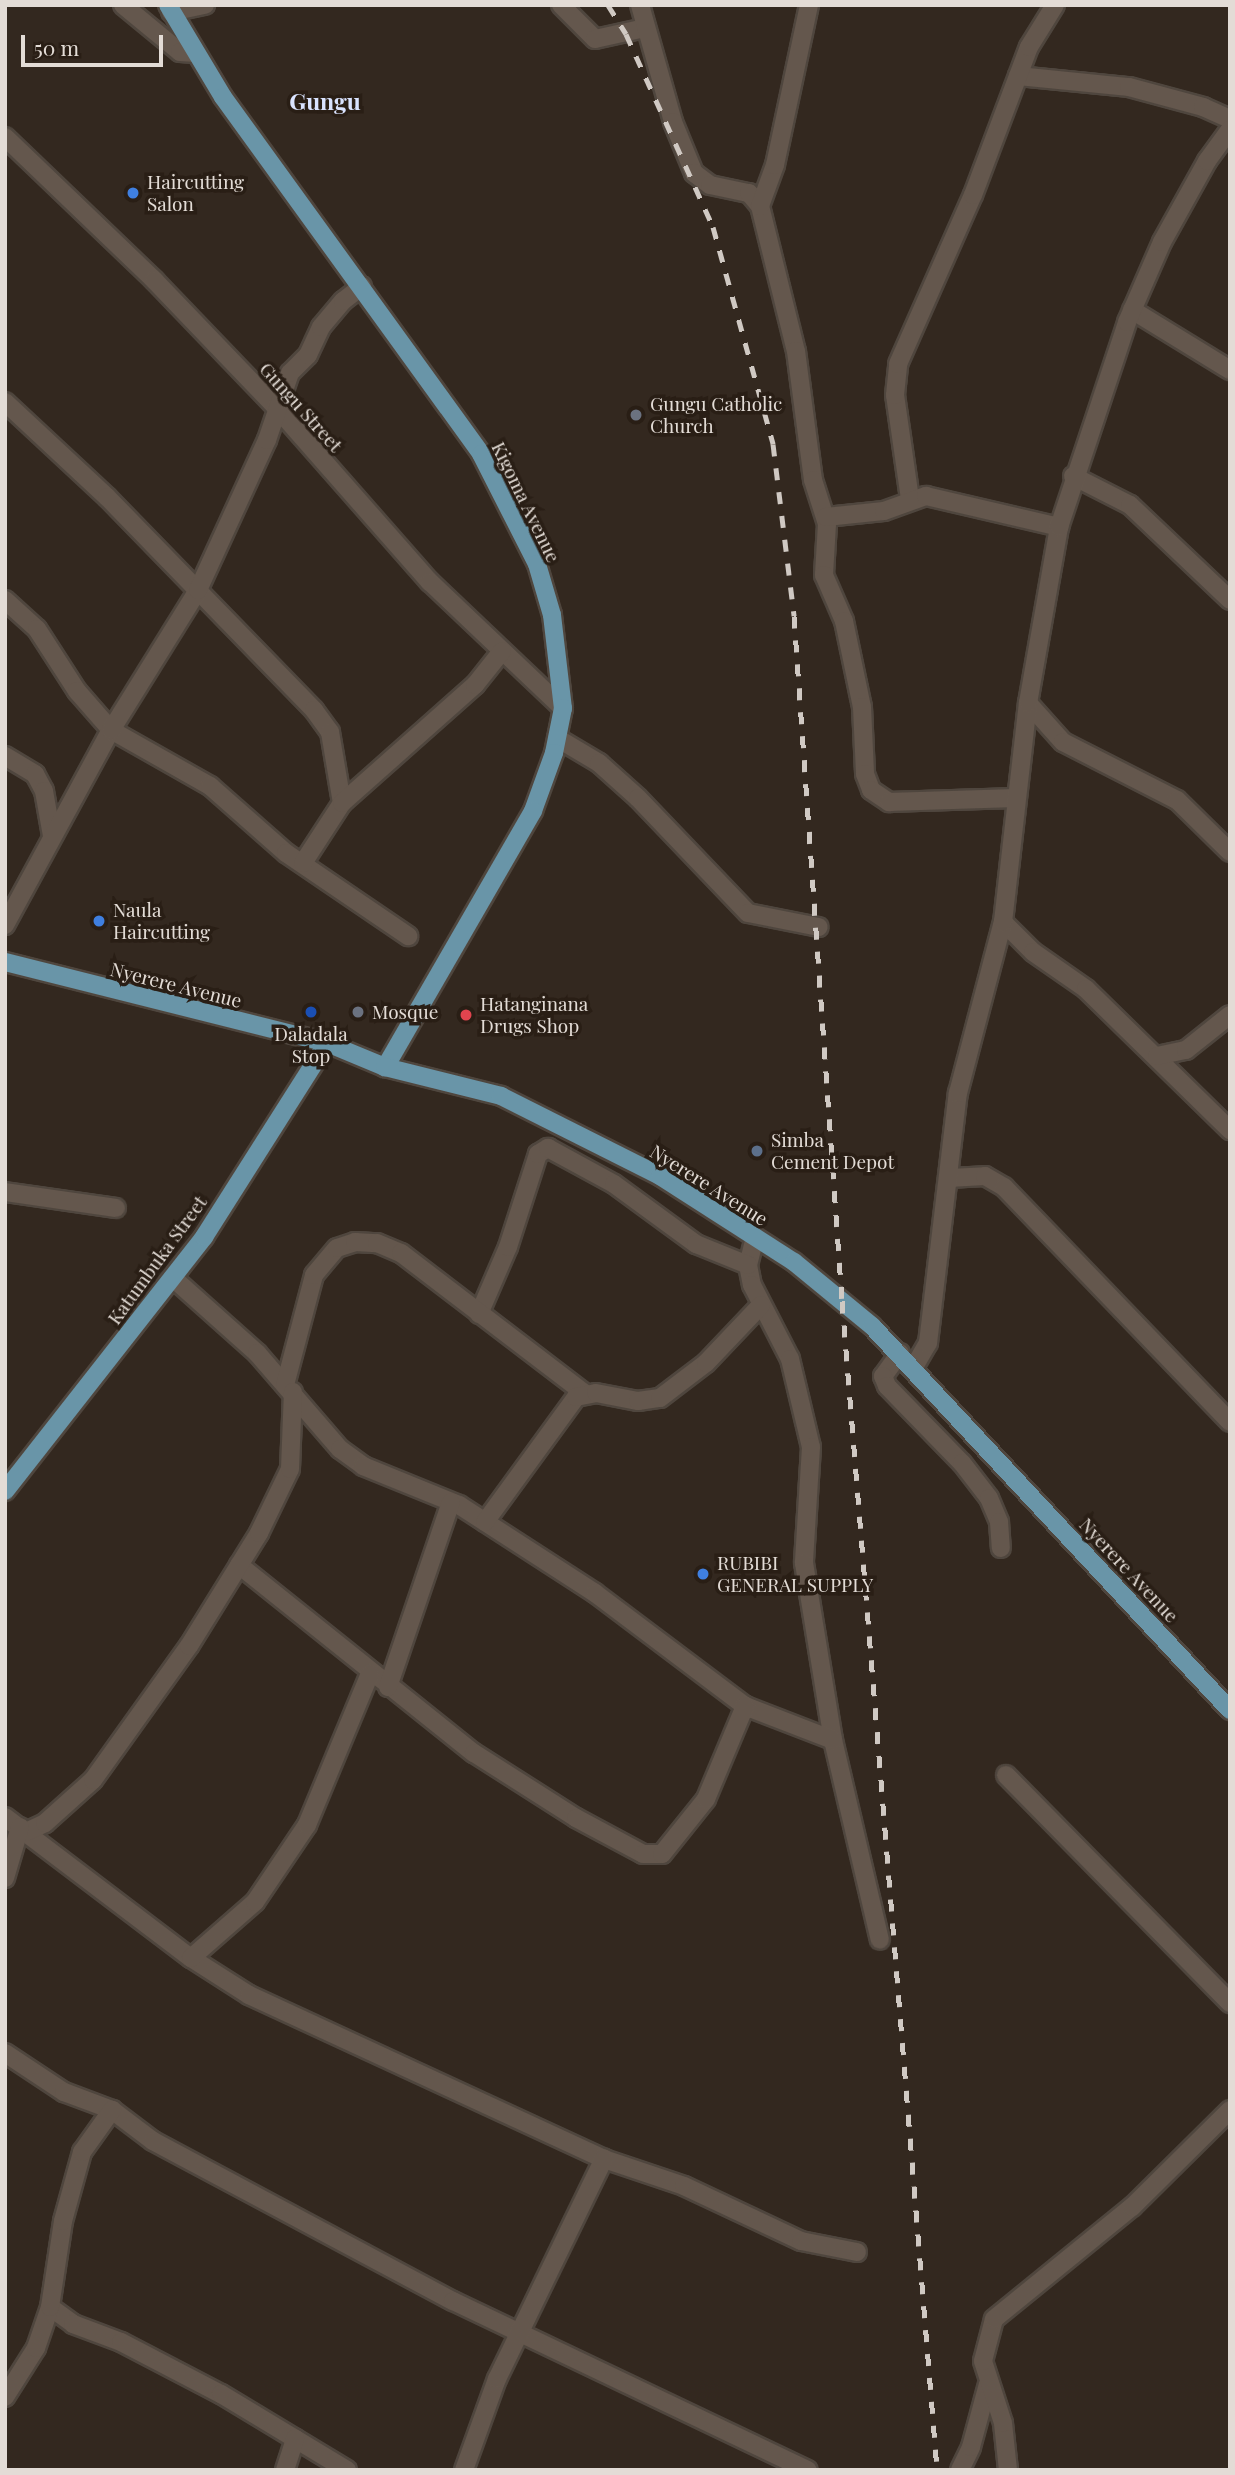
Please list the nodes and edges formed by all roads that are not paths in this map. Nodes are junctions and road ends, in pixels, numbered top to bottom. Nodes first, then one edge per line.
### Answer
1 (123, 5) edge
2 (205, 5) edge
3 (561, 5) edge
4 (809, 5) edge
5 (1054, 6) edge
6 (169, 8) edge
7 (642, 12) edge
8 (196, 53) junction
9 (1018, 76) junction
10 (1230, 119) edge
11 (1230, 130) edge
12 (5, 137) edge
13 (760, 206) junction
14 (362, 286) junction
15 (1132, 310) junction
16 (1230, 370) edge
17 (5, 402) edge
18 (276, 407) junction
19 (1073, 476) junction
20 (910, 499) junction
21 (825, 517) junction
22 (1059, 527) junction
23 (198, 590) junction
24 (5, 600) edge
25 (1230, 600) edge
26 (502, 651) junction
27 (1028, 703) junction
28 (563, 708) junction
29 (111, 730) junction
30 (557, 738) junction
31 (5, 757) edge
32 (1015, 798) junction
33 (342, 803) junction
34 (52, 836) junction
35 (1230, 852) edge
36 (303, 863) junction
37 (1003, 922) junction
38 (5, 925) edge
39 (819, 927) dead end
40 (408, 936) dead end
41 (5, 962) edge
42 (1230, 1014) edge
43 (327, 1043) junction
44 (1157, 1056) junction
45 (385, 1067) junction
46 (1230, 1130) edge
47 (949, 1178) junction
48 (5, 1192) edge
49 (116, 1208) dead end
50 (755, 1237) junction
51 (748, 1265) junction
52 (173, 1278) junction
53 (761, 1306) junction
54 (479, 1314) junction
55 (900, 1353) junction
56 (914, 1367) junction
57 (289, 1387) junction
58 (584, 1393) junction
59 (1230, 1422) edge
60 (5, 1492) edge
61 (451, 1502) junction
62 (485, 1522) junction
63 (1001, 1548) dead end
64 (239, 1565) junction
65 (370, 1674) junction
66 (388, 1687) junction
67 (745, 1706) junction
68 (1230, 1710) edge
69 (833, 1740) junction
70 (1006, 1775) dead end
71 (17, 1826) edge
72 (5, 1878) edge
73 (880, 1940) dead end
74 (191, 1958) junction
75 (1230, 2003) edge
76 (5, 2053) edge
77 (111, 2110) junction
78 (1230, 2110) edge
79 (604, 2158) junction
80 (857, 2252) dead end
81 (50, 2308) junction
82 (522, 2334) junction
83 (988, 2384) junction
84 (5, 2398) edge
85 (295, 2439) junction
86 (285, 2470) edge
87 (347, 2470) edge
88 (464, 2470) edge
89 (808, 2470) edge
90 (960, 2470) edge
91 (1008, 2470) edge

1 - 8 street
2 - 6 street
3 - 7 street
4 - 13 street
5 - 9 street
6 - 8 main road, Kigoma Avenue
7 - 13 street
8 - 14 main road, Kigoma Avenue
9 - 10 street
9 - 20 street
11 - 15 street
12 - 18 street, Gungu Street
13 - 21 street
14 - 18 street
14 - 28 main road, Kigoma Avenue
15 - 16 street
15 - 19 street
17 - 23 street
18 - 23 street
18 - 26 street, Gungu Street
19 - 22 street
19 - 25 street
20 - 21 street
20 - 22 street
21 - 32 street
22 - 27 street
23 - 29 street
23 - 33 street
24 - 29 street
26 - 28 street, Gungu Street
26 - 33 street
27 - 32 street
27 - 35 street
28 - 30 main road, Kigoma Avenue
29 - 34 street
29 - 36 street
30 - 39 street
30 - 45 main road, Kigoma Avenue
31 - 34 street
32 - 37 street
33 - 36 street
34 - 38 street
36 - 40 street
37 - 44 street
37 - 47 street
41 - 43 main road, Nyerere Avenue
42 - 44 street
43 - 45 main road, Nyerere Avenue
43 - 52 main road, Katumbuka Street
44 - 46 street
45 - 50 main road, Nyerere Avenue
47 - 56 street
47 - 59 street
48 - 49 street
50 - 51 street
50 - 55 main road, Nyerere Avenue
51 - 53 street
51 - 54 street
52 - 57 street
52 - 60 main road, Katumbuka Street
53 - 58 street
53 - 69 street
54 - 57 street
54 - 58 street
55 - 56 main road, Nyerere Avenue
55 - 63 street
56 - 68 main road, Nyerere Avenue
57 - 61 street
57 - 64 street
58 - 62 street
61 - 62 street
61 - 66 street
62 - 67 street
64 - 65 street
64 - 71 street
65 - 66 street
65 - 74 street
66 - 67 street
67 - 69 street
69 - 73 street
70 - 75 street
71 - 72 street
71 - 74 street
74 - 79 street
76 - 77 street
77 - 81 street
77 - 82 street
78 - 83 street
79 - 80 street
79 - 82 street
81 - 84 street
81 - 85 street
82 - 88 street
82 - 89 street
83 - 90 street
83 - 91 street
85 - 86 street
85 - 87 street

